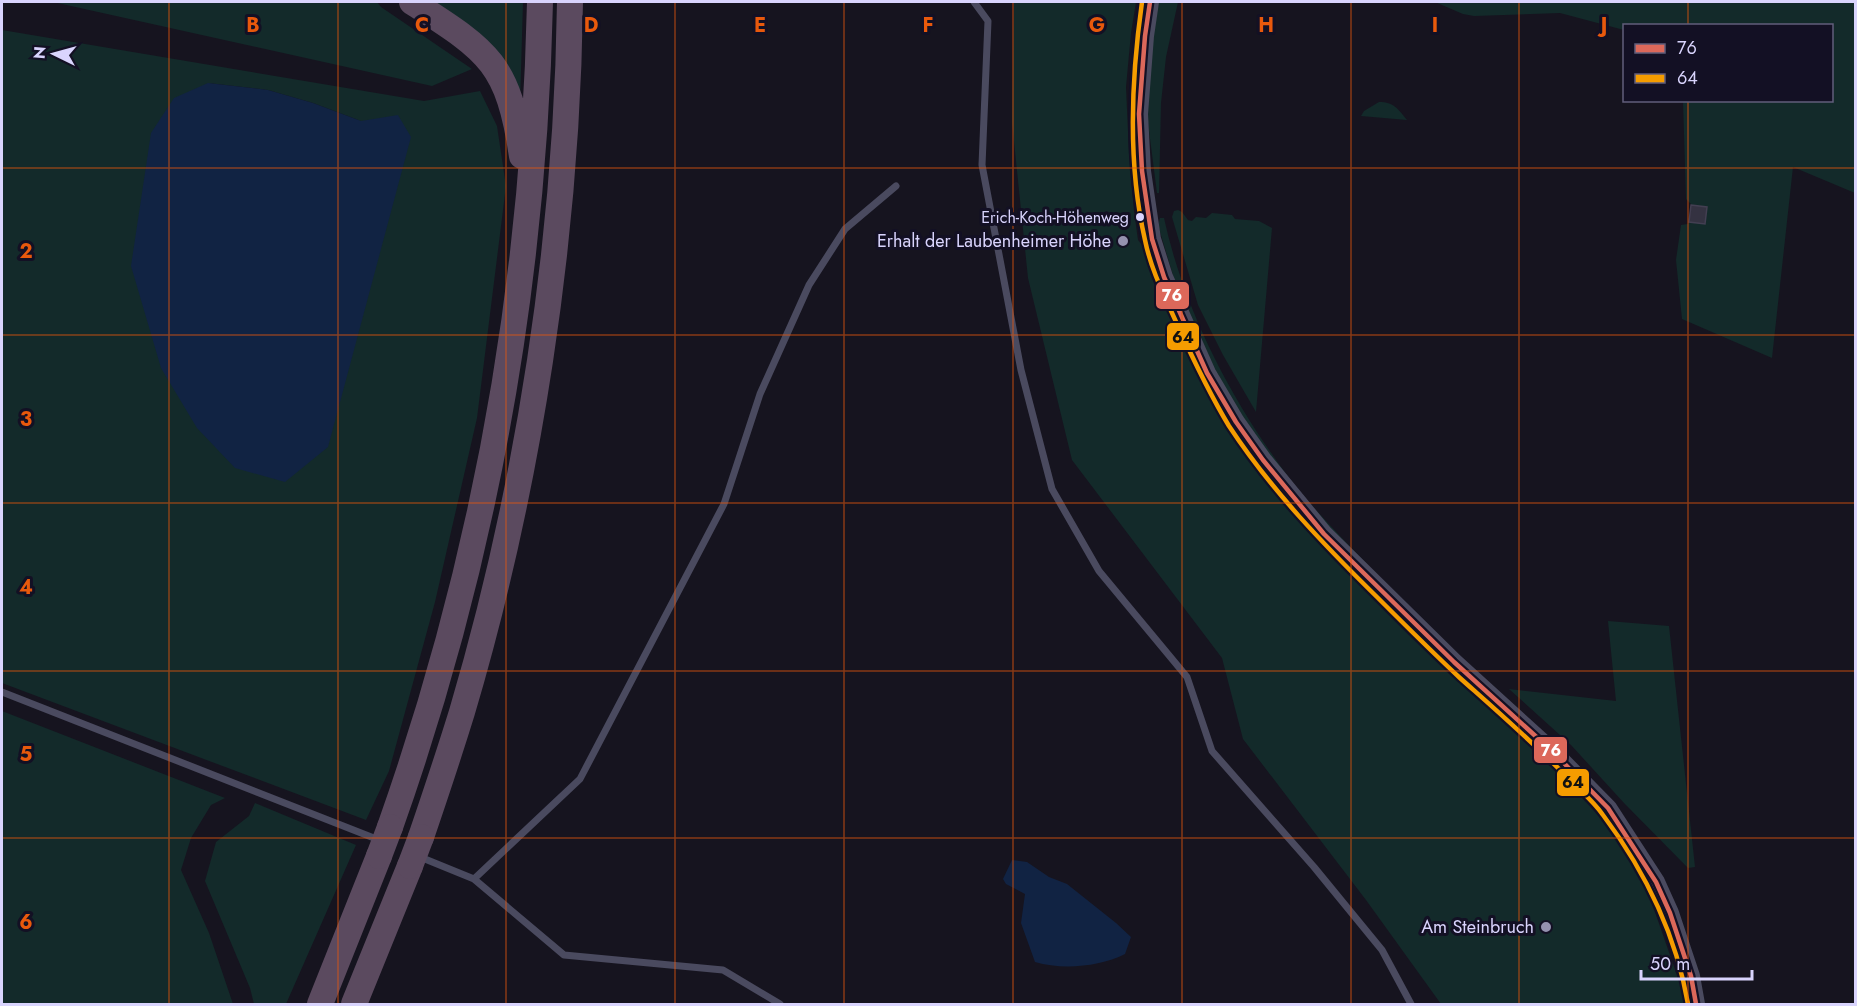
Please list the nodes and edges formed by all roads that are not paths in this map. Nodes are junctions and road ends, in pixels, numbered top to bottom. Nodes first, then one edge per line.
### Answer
1 (412, 2) edge
2 (540, 2) edge
3 (570, 2) edge
4 (974, 2) edge
5 (1150, 2) edge
6 (896, 186) dead end
7 (528, 201) junction
8 (2, 692) edge
9 (401, 847) junction
10 (474, 879) junction
11 (320, 1005) edge
12 (354, 1005) edge
13 (780, 1005) edge
14 (1411, 1005) edge
15 (1696, 1005) edge

1 - 7 highway
2 - 7 highway
3 - 9 highway
4 - 14 lane
5 - 15 street
6 - 10 lane
7 - 9 highway
8 - 9 lane
9 - 10 lane
9 - 11 highway
9 - 12 highway
10 - 13 lane

